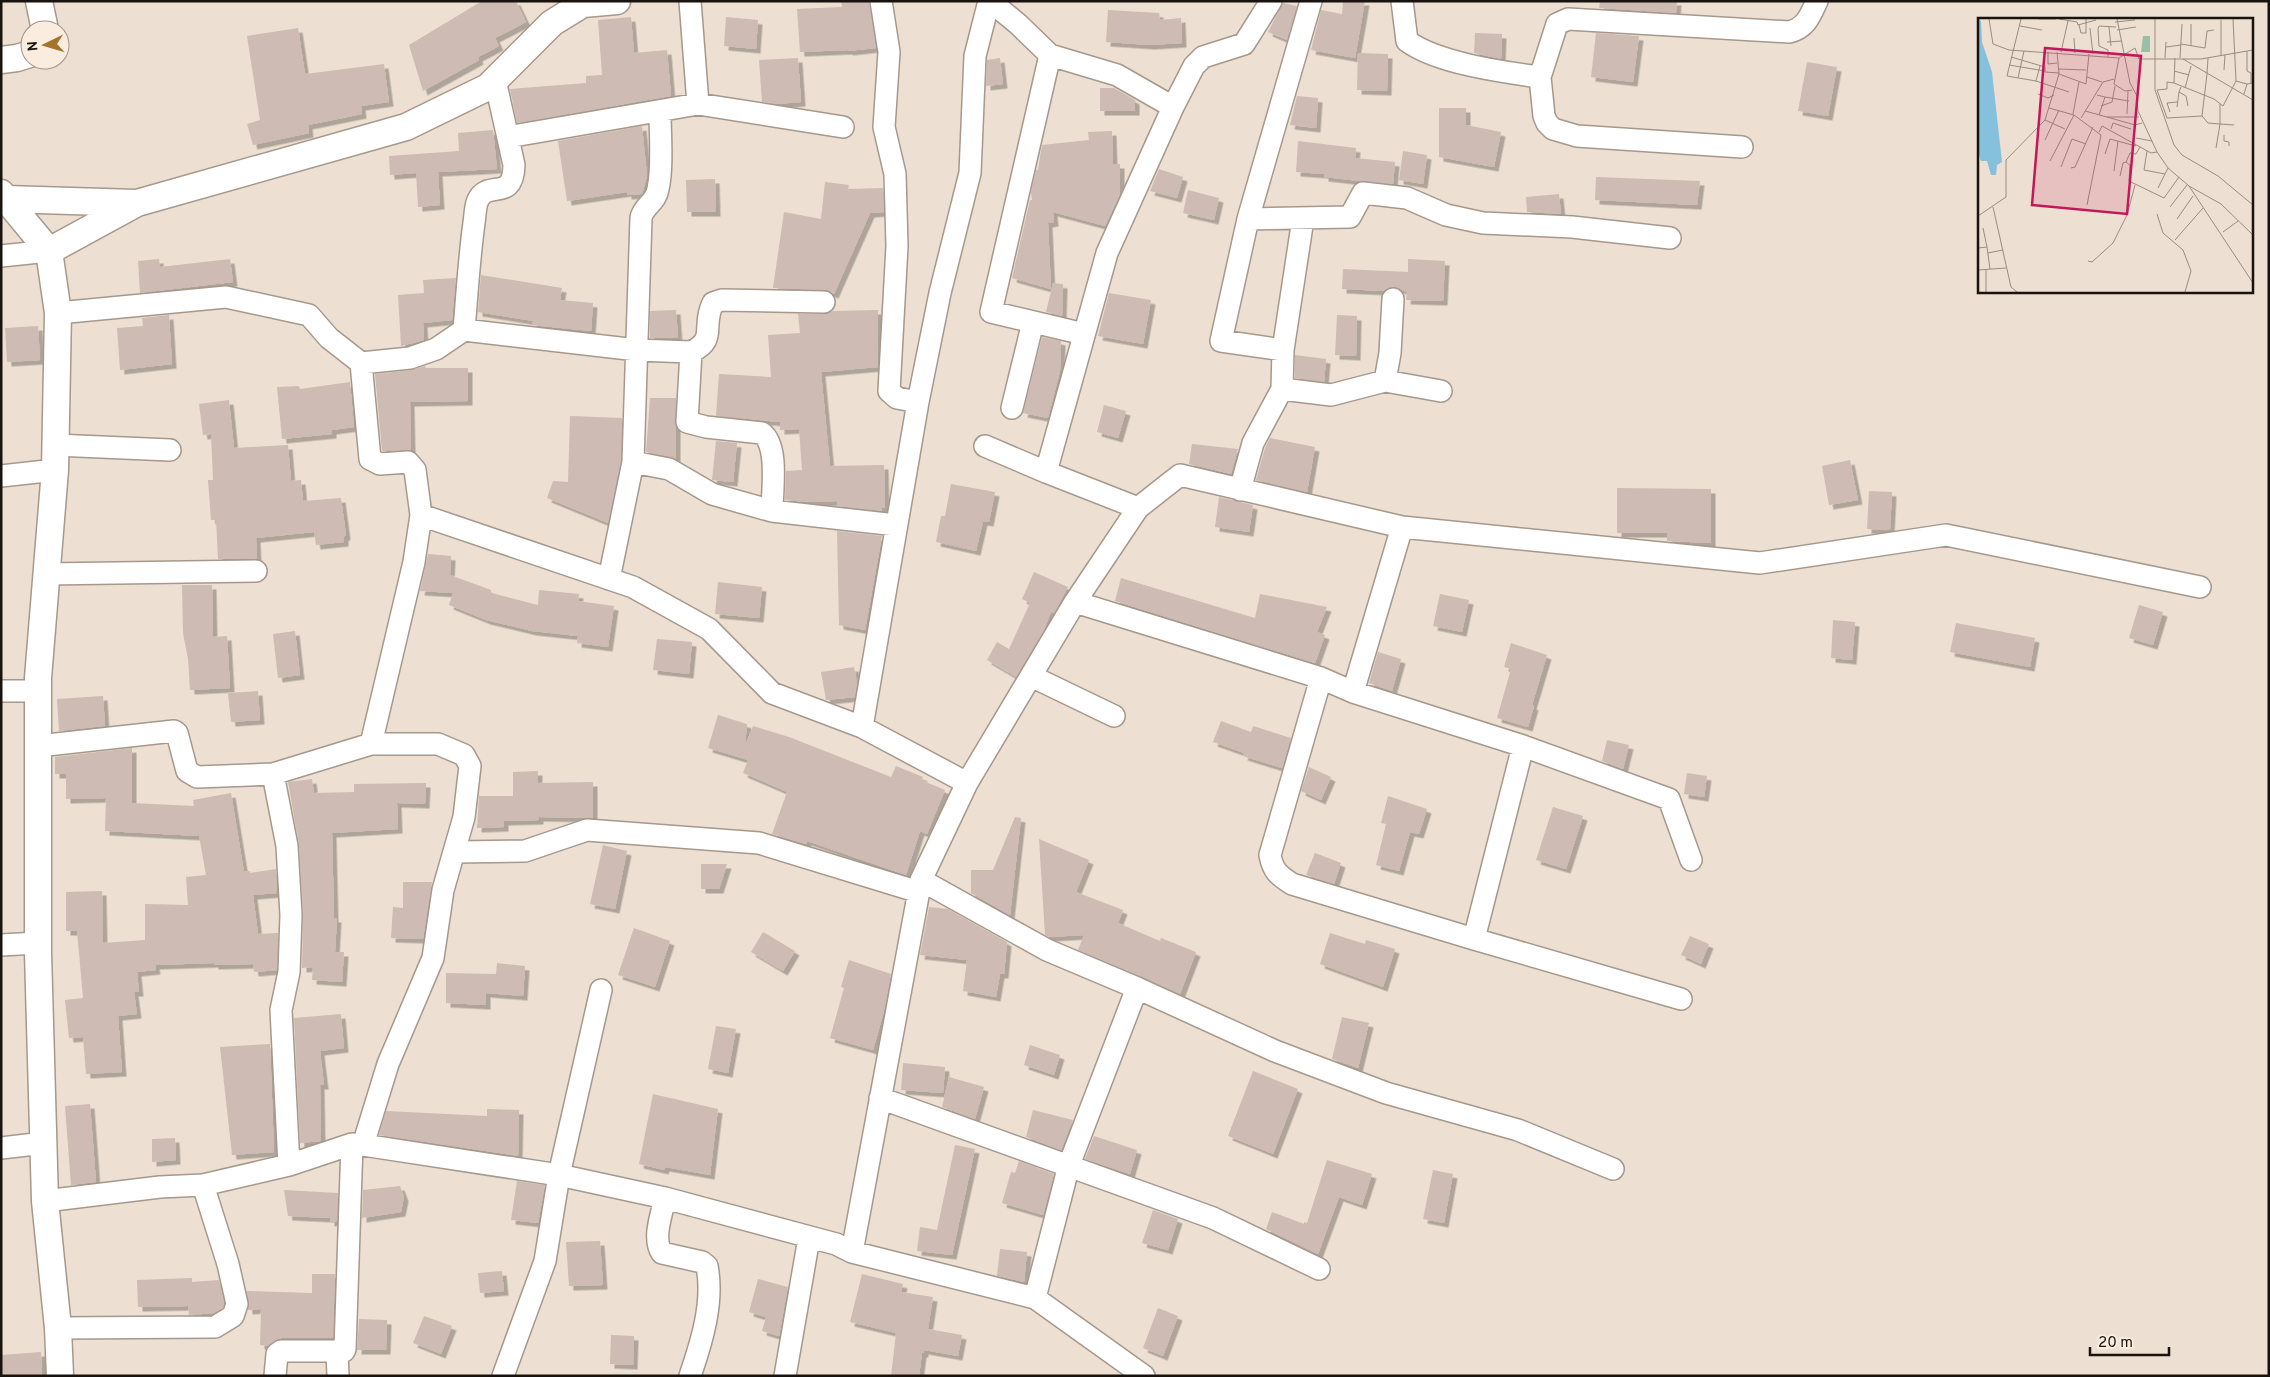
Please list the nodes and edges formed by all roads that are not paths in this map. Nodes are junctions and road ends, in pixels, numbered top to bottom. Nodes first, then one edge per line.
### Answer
1 (39, 1) edge
2 (617, 1) edge
3 (690, 1) edge
4 (881, 1) edge
5 (989, 1) edge
6 (1271, 1) edge
7 (1312, 1) edge
8 (1402, 1) edge
9 (1817, 1) edge
10 (43, 20) edge
11 (1050, 55) junction
12 (20, 57) edge
13 (1, 60) edge
14 (1540, 76) junction
15 (495, 80) junction
16 (698, 104) junction
17 (1173, 106) junction
18 (660, 111) junction
19 (843, 127) dead end
20 (508, 137) junction
21 (1742, 147) dead end
22 (4, 196) edge
23 (137, 203) junction
24 (1248, 219) junction
25 (1303, 219) junction
26 (1670, 238) dead end
27 (49, 250) junction
28 (1, 256) edge
29 (1393, 300) dead end
30 (824, 302) dead end
31 (58, 313) junction
32 (1033, 322) junction
33 (464, 330) junction
34 (1084, 334) junction
35 (636, 350) junction
36 (1283, 350) junction
37 (691, 352) junction
38 (361, 363) junction
39 (1385, 381) junction
40 (1282, 389) junction
41 (1441, 391) dead end
42 (918, 402) junction
43 (1012, 408) dead end
44 (984, 446) dead end
45 (170, 450) dead end
46 (55, 457) junction
47 (633, 462) junction
48 (1046, 472) junction
49 (1, 476) edge
50 (1240, 490) junction
51 (1138, 508) junction
52 (772, 512) junction
53 (421, 515) junction
54 (896, 525) junction
55 (1402, 527) junction
56 (256, 571) dead end
57 (46, 574) junction
58 (609, 579) junction
59 (2200, 587) dead end
60 (1075, 602) junction
61 (1030, 676) junction
62 (1321, 678) junction
63 (39, 690) junction
64 (1, 691) edge
65 (1354, 692) junction
66 (1114, 716) dead end
67 (862, 727) junction
68 (371, 744) junction
69 (38, 746) junction
70 (1524, 746) junction
71 (273, 774) junction
72 (967, 783) junction
73 (455, 852) junction
74 (1691, 860) dead end
75 (920, 886) junction
76 (1474, 940) junction
77 (38, 943) junction
78 (1, 945) edge
79 (1137, 988) junction
80 (601, 990) dead end
81 (1681, 999) dead end
82 (880, 1098) junction
83 (44, 1143) junction
84 (357, 1145) junction
85 (1, 1148) edge
86 (288, 1165) junction
87 (1069, 1165) junction
88 (1613, 1169) dead end
89 (559, 1175) junction
90 (203, 1185) junction
91 (665, 1198) junction
92 (45, 1201) junction
93 (809, 1238) junction
94 (852, 1252) junction
95 (1319, 1269) dead end
96 (1035, 1298) junction
97 (58, 1328) junction
98 (337, 1351) junction
99 (60, 1376) edge
100 (275, 1376) edge
101 (338, 1376) edge
102 (503, 1376) edge
103 (690, 1376) edge
104 (785, 1376) edge
105 (1144, 1376) edge

1 - 10 street
2 - 15 street
3 - 16 street
4 - 42 street
5 - 11 street
5 - 42 street
6 - 17 street
7 - 24 street
8 - 14 street
9 - 14 street
11 - 17 street
11 - 32 street
12 - 13 street
14 - 21 street
15 - 20 street
15 - 23 street
16 - 18 street
16 - 19 street
17 - 34 street
18 - 20 street
18 - 35 street
20 - 33 street
22 - 23 street
22 - 27 street
23 - 27 street
24 - 25 street
24 - 36 street
25 - 26 street
25 - 36 street
27 - 28 street
27 - 31 street
29 - 39 street
30 - 37 street
31 - 38 street
31 - 46 street
32 - 34 street
32 - 43 street
33 - 35 street
33 - 38 street
34 - 48 street
35 - 37 street
35 - 47 street
36 - 40 street
37 - 52 street
38 - 53 street
39 - 40 street
39 - 41 street
40 - 50 street
42 - 54 street
44 - 48 street
45 - 46 street
46 - 49 street
46 - 57 street
47 - 52 street
47 - 58 street
48 - 51 street
50 - 51 street
50 - 55 street
51 - 60 street
52 - 54 street
53 - 58 street
53 - 68 street
54 - 67 street
55 - 59 street
55 - 65 street
56 - 57 street
57 - 63 street
58 - 67 street
60 - 61 street
60 - 62 street
61 - 66 street
61 - 72 street
62 - 65 street
62 - 76 street
63 - 64 street
63 - 69 street
65 - 70 street
67 - 72 street
68 - 71 street
68 - 73 street
69 - 71 street
69 - 77 street
70 - 74 street
70 - 76 street
71 - 86 street
72 - 75 street
73 - 75 street
73 - 84 street
75 - 79 street
75 - 82 street
76 - 81 street
77 - 78 street
77 - 83 street
79 - 87 street
79 - 88 street
80 - 89 street
82 - 87 street
82 - 94 street
83 - 85 street
83 - 92 street
84 - 86 street
84 - 89 street
84 - 98 street
86 - 90 street
87 - 95 street
87 - 96 street
89 - 91 street
89 - 102 street
90 - 92 street
90 - 97 street
91 - 93 street
91 - 103 street
92 - 97 street
93 - 94 street
93 - 104 street
94 - 96 street
96 - 105 street
97 - 99 street
98 - 100 street
98 - 101 street

